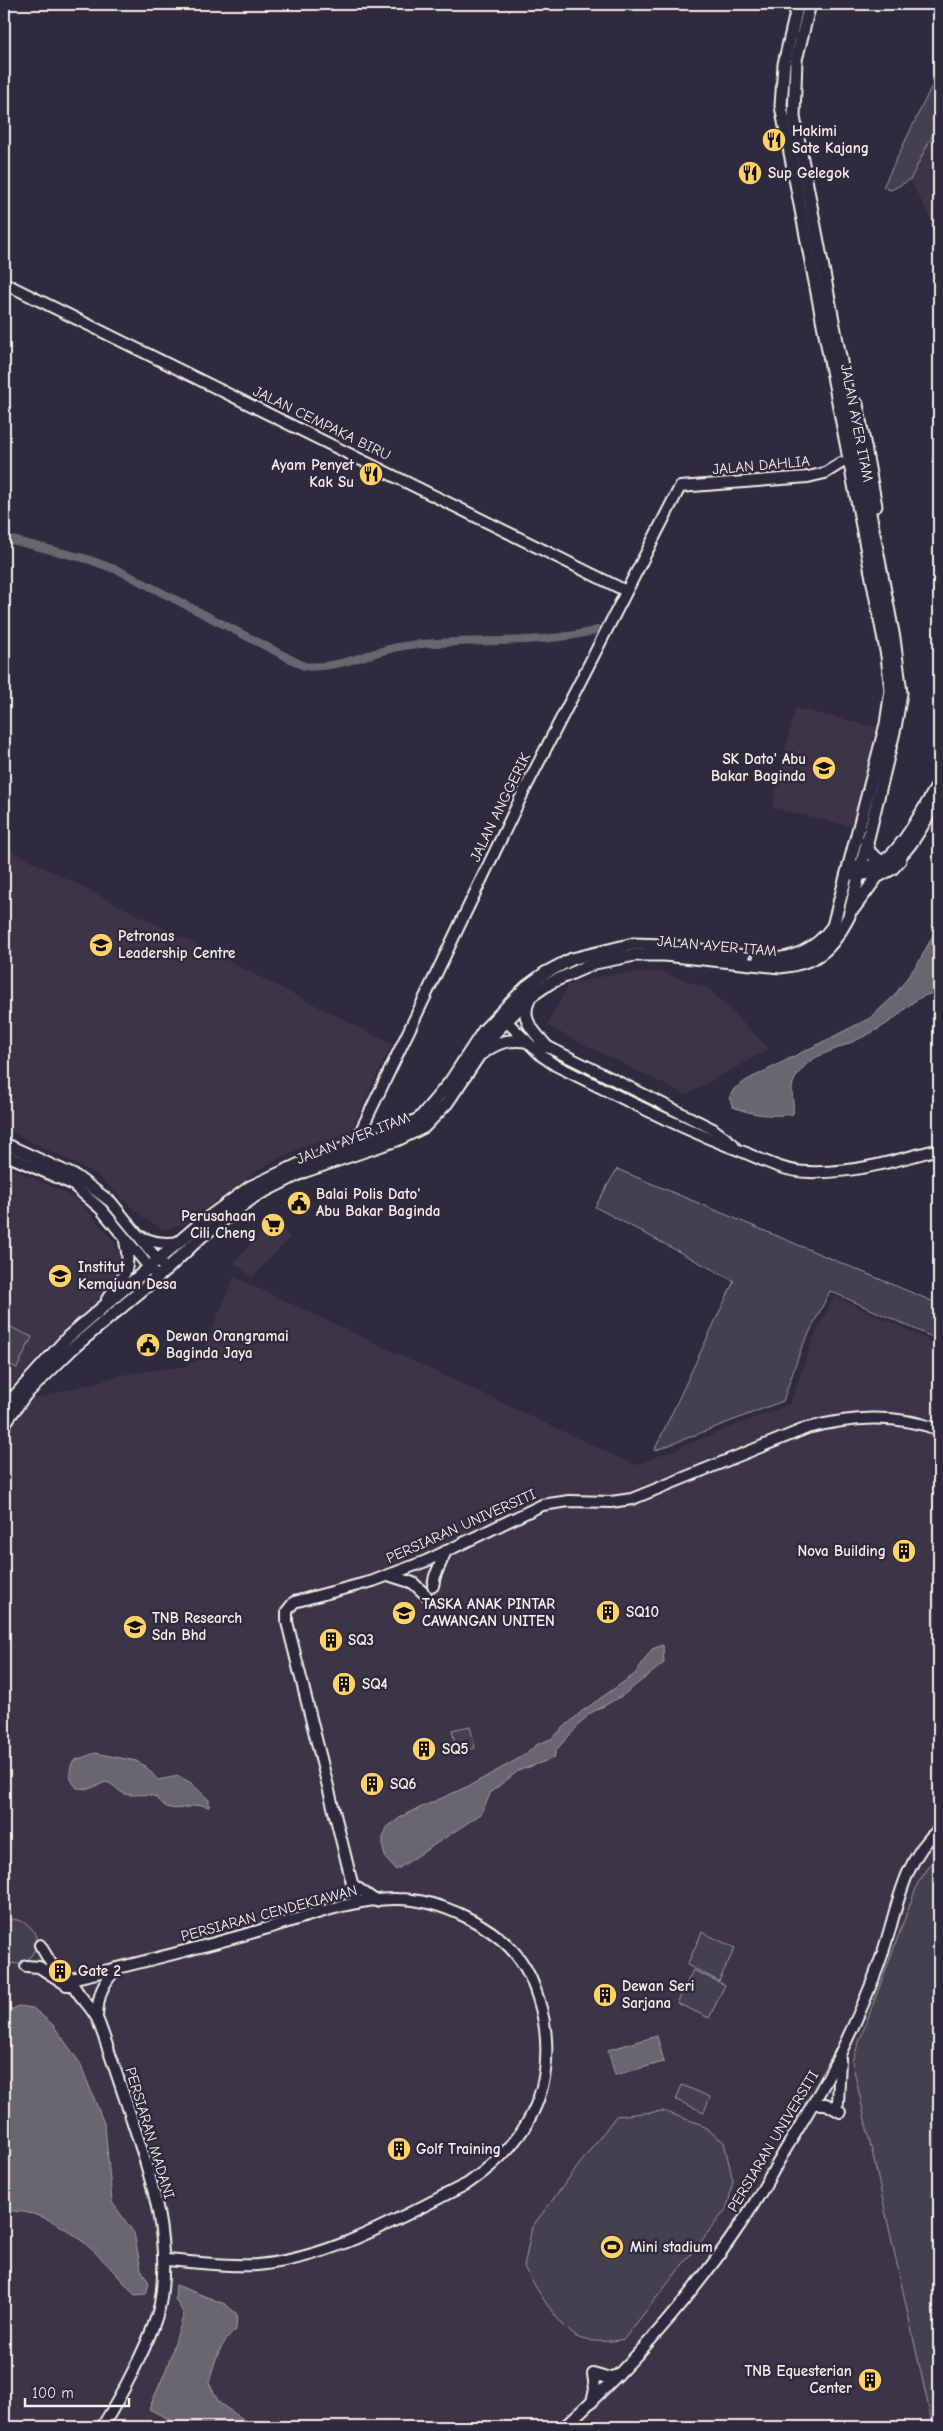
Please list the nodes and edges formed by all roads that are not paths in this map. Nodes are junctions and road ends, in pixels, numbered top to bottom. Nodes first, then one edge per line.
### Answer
1 (798, 4) edge
2 (810, 4) edge
3 (4, 283) edge
4 (831, 367) junction
5 (841, 463) junction
6 (680, 486) joint
7 (626, 591) junction
8 (881, 628) junction
9 (939, 782) edge
10 (939, 799) edge
11 (861, 844) junction
12 (900, 860) junction
13 (882, 862) junction
14 (854, 870) junction
15 (848, 916) junction
16 (531, 996) junction
17 (505, 1017) junction
18 (526, 1041) junction
19 (547, 1047) junction
20 (477, 1057) junction
21 (659, 1103) junction
22 (654, 1114) junction
23 (4, 1144) edge
24 (354, 1145) junction
25 (939, 1149) edge
26 (744, 1152) junction
27 (4, 1154) edge
28 (138, 1235) junction
29 (124, 1237) junction
30 (179, 1242) junction
31 (158, 1269) junction
32 (97, 1312) junction
33 (4, 1408) edge
34 (4, 1424) edge
35 (939, 1430) edge
36 (446, 1551) junction
37 (388, 1575) junction
38 (939, 1829) edge
39 (352, 1884) junction
40 (376, 1901) junction
41 (357, 1903) junction
42 (332, 1910) junction
43 (40, 1945) dead end
44 (26, 1966) dead end
45 (118, 1968) junction
46 (70, 1983) junction
47 (97, 2017) junction
48 (842, 2050) junction
49 (813, 2104) junction
50 (165, 2260) junction
51 (618, 2375) junction
52 (592, 2402) junction
53 (102, 2427) edge
54 (564, 2427) edge

1 - 4 main road, JALAN AYER ITAM
2 - 11 main road, JALAN AYER ITAM
3 - 7 street, JALAN CEMPAKA BIRU
4 - 5 main road
4 - 8 main road, JALAN AYER ITAM
5 - 6 street, JALAN DAHLIA
5 - 8 main road
6 - 7 street, JALAN ANGGERIK
7 - 24 street, JALAN ANGGERIK
8 - 11 main road, JALAN AYER ITAM
9 - 13 street
10 - 12 street
11 - 13 main road
11 - 14 main road
12 - 14 street
12 - 15 main road
13 - 14 street
14 - 15 main road, JALAN AYER ITAM
14 - 17 main road, JALAN AYER ITAM
15 - 16 main road, JALAN AYER ITAM
16 - 17 main road, JALAN AYER ITAM
16 - 19 main road
17 - 18 street
17 - 19 street
17 - 20 main road, JALAN AYER ITAM
17 - 24 main road, JALAN AYER ITAM
18 - 20 main road
18 - 22 street
19 - 21 street
20 - 31 main road, JALAN AYER ITAM
21 - 22 street
21 - 26 street
22 - 26 street
23 - 28 street
24 - 30 main road, JALAN AYER ITAM
25 - 26 street
27 - 29 street
28 - 30 street
28 - 31 street
29 - 31 street
29 - 32 street
30 - 31 main road, JALAN AYER ITAM
31 - 32 main road, JALAN AYER ITAM
31 - 34 main road, JALAN AYER ITAM
32 - 33 main road, JALAN AYER ITAM
35 - 36 street, PERSIARAN UNIVERSITI
36 - 37 street, PERSIARAN UNIVERSITI
36 - 37 street
37 - 39 street, PERSIARAN UNIVERSITI
38 - 48 street, PERSIARAN UNIVERSITI
39 - 40 street
39 - 41 street, PERSIARAN UNIVERSITI
39 - 42 street
40 - 41 street, PERSIARAN CENDEKIAWAN
40 - 50 street, PERSIARAN CENDEKIAWAN
41 - 42 street, PERSIARAN CENDEKIAWAN
42 - 45 street, PERSIARAN CENDEKIAWAN
43 - 46 street
44 - 46 street
45 - 46 street, PERSIARAN CENDEKIAWAN
45 - 47 street
46 - 47 street
47 - 50 street, PERSIARAN MADANI
48 - 49 street, PERSIARAN UNIVERSITI
48 - 49 street
49 - 51 street, PERSIARAN UNIVERSITI
50 - 53 street, PERSIARAN MADANI
51 - 52 street, PERSIARAN UNIVERSITI
51 - 52 street
52 - 54 street, PERSIARAN UNIVERSITI

